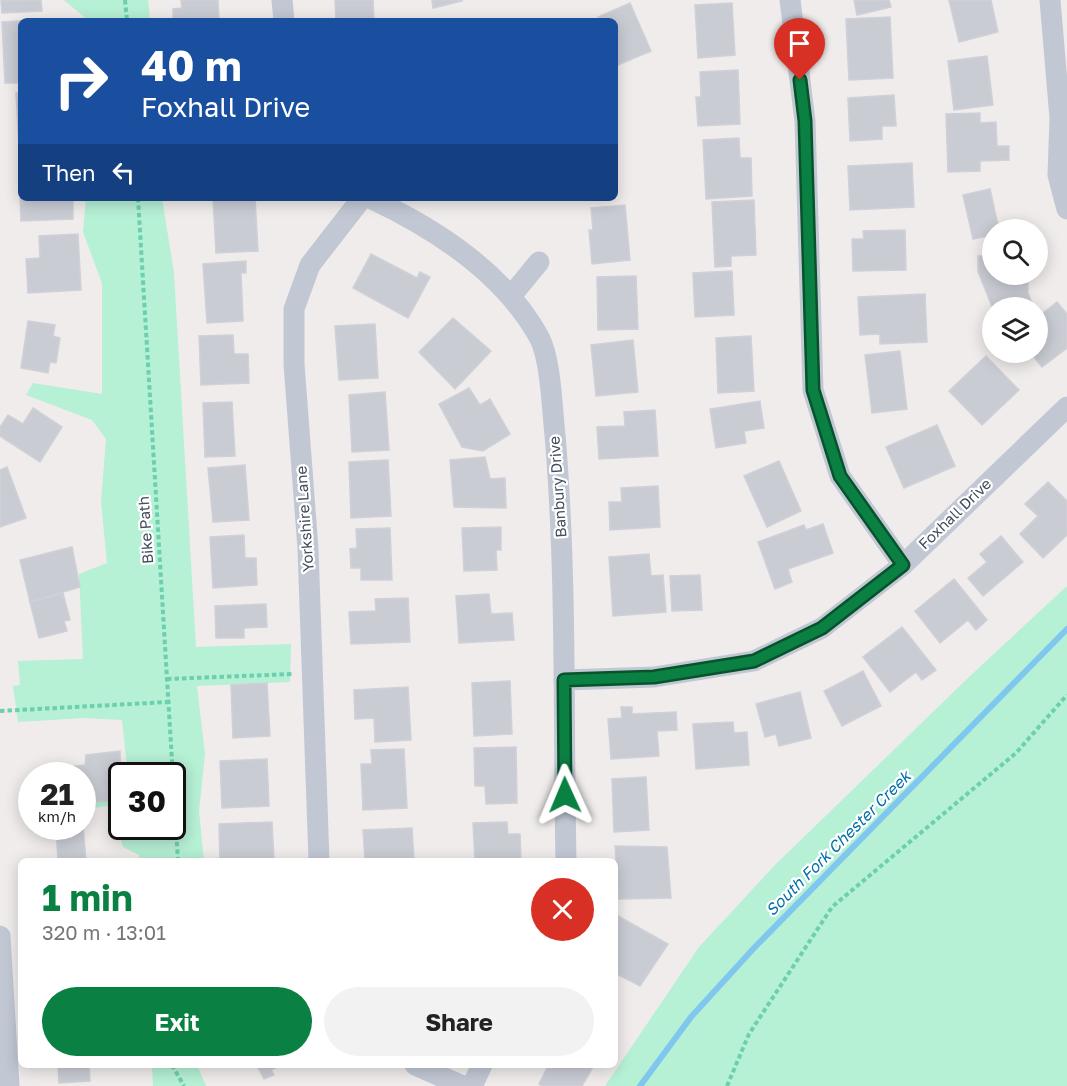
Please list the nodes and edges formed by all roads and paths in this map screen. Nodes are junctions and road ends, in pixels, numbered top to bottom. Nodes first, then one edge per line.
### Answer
1 (126, 0) edge
2 (282, 0) edge
3 (790, 0) edge
4 (1056, 6) edge
5 (127, 18) edge
6 (284, 18) edge
7 (138, 201) edge
8 (360, 201) edge
9 (376, 201) edge
10 (1067, 209) edge
11 (539, 262) dead end
12 (511, 296) junction
13 (1067, 407) edge
14 (903, 565) junction
15 (312, 673) junction
16 (167, 680) junction
17 (564, 680) junction
18 (1067, 695) edge
19 (168, 702) junction
20 (0, 711) edge
21 (177, 858) edge
22 (319, 858) edge
23 (566, 858) edge
24 (0, 936) edge
25 (174, 1068) edge
26 (422, 1068) edge
27 (481, 1068) edge
28 (9, 1086) edge
29 (184, 1086) edge
30 (463, 1086) edge
31 (472, 1086) edge
32 (727, 1086) edge

1 - 5 path
2 - 6 street
3 - 14 street
4 - 10 street
7 - 16 path, Bike Path
8 - 15 street, Yorkshire Lane
9 - 12 street, Banbury Drive
11 - 12 street
12 - 17 street, Banbury Drive
13 - 14 street, Foxhall Drive
14 - 17 street, Foxhall Drive
15 - 16 path
15 - 22 street, Yorkshire Lane
16 - 19 path, Bike Path
17 - 23 street, Banbury Drive
18 - 32 path
19 - 20 path
19 - 21 path, Bike Path
24 - 28 street
25 - 29 path
26 - 30 street
27 - 31 street

